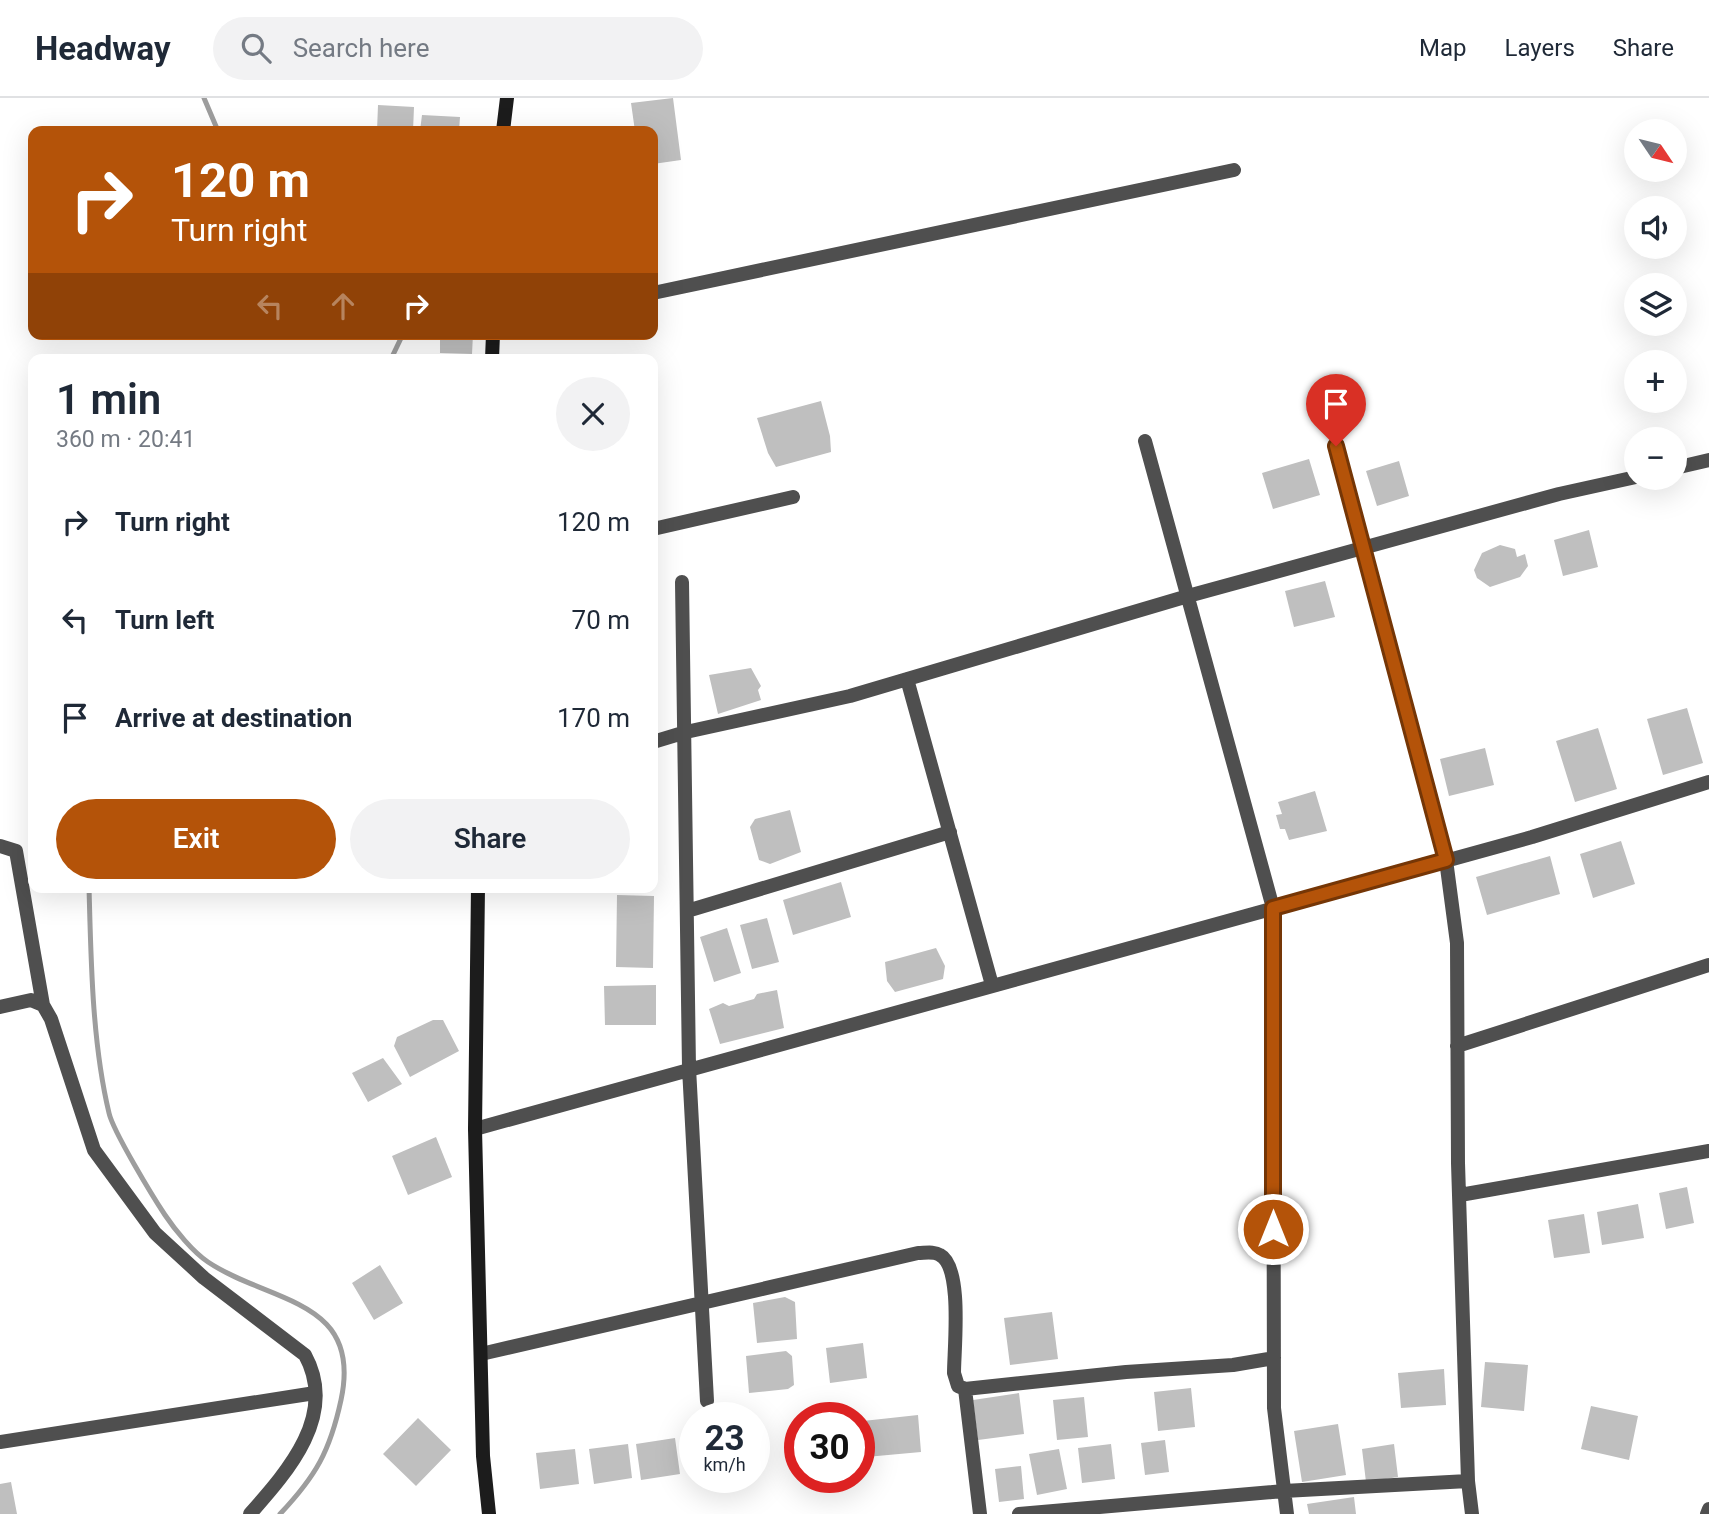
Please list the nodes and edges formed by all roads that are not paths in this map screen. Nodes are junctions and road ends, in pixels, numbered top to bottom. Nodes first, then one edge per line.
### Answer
1 (508, 98) edge
2 (504, 126) edge
3 (1234, 170) dead end
4 (658, 292) edge
5 (1145, 441) dead end
6 (1336, 446) dead end
7 (1709, 460) edge
8 (1687, 465) edge
9 (1624, 480) edge
10 (793, 497) dead end
11 (658, 528) edge
12 (1363, 549) junction
13 (682, 582) dead end
14 (1188, 596) junction
15 (907, 679) junction
16 (686, 732) junction
17 (658, 740) edge
18 (1709, 782) edge
19 (950, 832) junction
20 (0, 846) edge
21 (1446, 860) junction
22 (478, 893) edge
23 (1273, 908) junction
24 (687, 911) junction
25 (1709, 965) edge
26 (992, 985) junction
27 (43, 1004) junction
28 (0, 1007) edge
29 (1457, 1046) junction
30 (689, 1068) junction
31 (475, 1129) junction
32 (1709, 1151) edge
33 (1460, 1195) junction
34 (703, 1301) junction
35 (481, 1354) junction
36 (1274, 1358) junction
37 (965, 1390) junction
38 (315, 1393) junction
39 (707, 1401) dead end
40 (0, 1442) edge
41 (1468, 1481) junction
42 (1284, 1491) junction
43 (1709, 1509) edge
44 (250, 1514) edge
45 (489, 1514) edge
46 (980, 1514) edge
47 (1019, 1514) edge
48 (1287, 1514) edge
49 (1472, 1514) edge
50 (1707, 1514) edge

1 - 2 street
3 - 4 street
5 - 14 street
6 - 12 street
7 - 8 street
9 - 12 street
10 - 11 street
12 - 14 street
12 - 21 street
13 - 16 street
14 - 15 street
14 - 23 street
15 - 16 street
15 - 19 street
16 - 17 street
16 - 24 street
18 - 21 street
19 - 24 street
19 - 26 street
20 - 27 street
21 - 23 street
21 - 29 street
22 - 31 street
23 - 26 street
23 - 36 street
24 - 30 street
25 - 29 street
26 - 30 street
27 - 28 street
27 - 38 street
29 - 33 street
30 - 31 street
30 - 34 street
31 - 35 street
32 - 33 street
33 - 41 street
34 - 35 street
34 - 37 street
34 - 39 street
35 - 45 street
36 - 37 street
36 - 42 street
37 - 46 street
38 - 40 street
38 - 44 street
41 - 42 street
41 - 49 street
42 - 47 street
42 - 48 street
43 - 50 street

